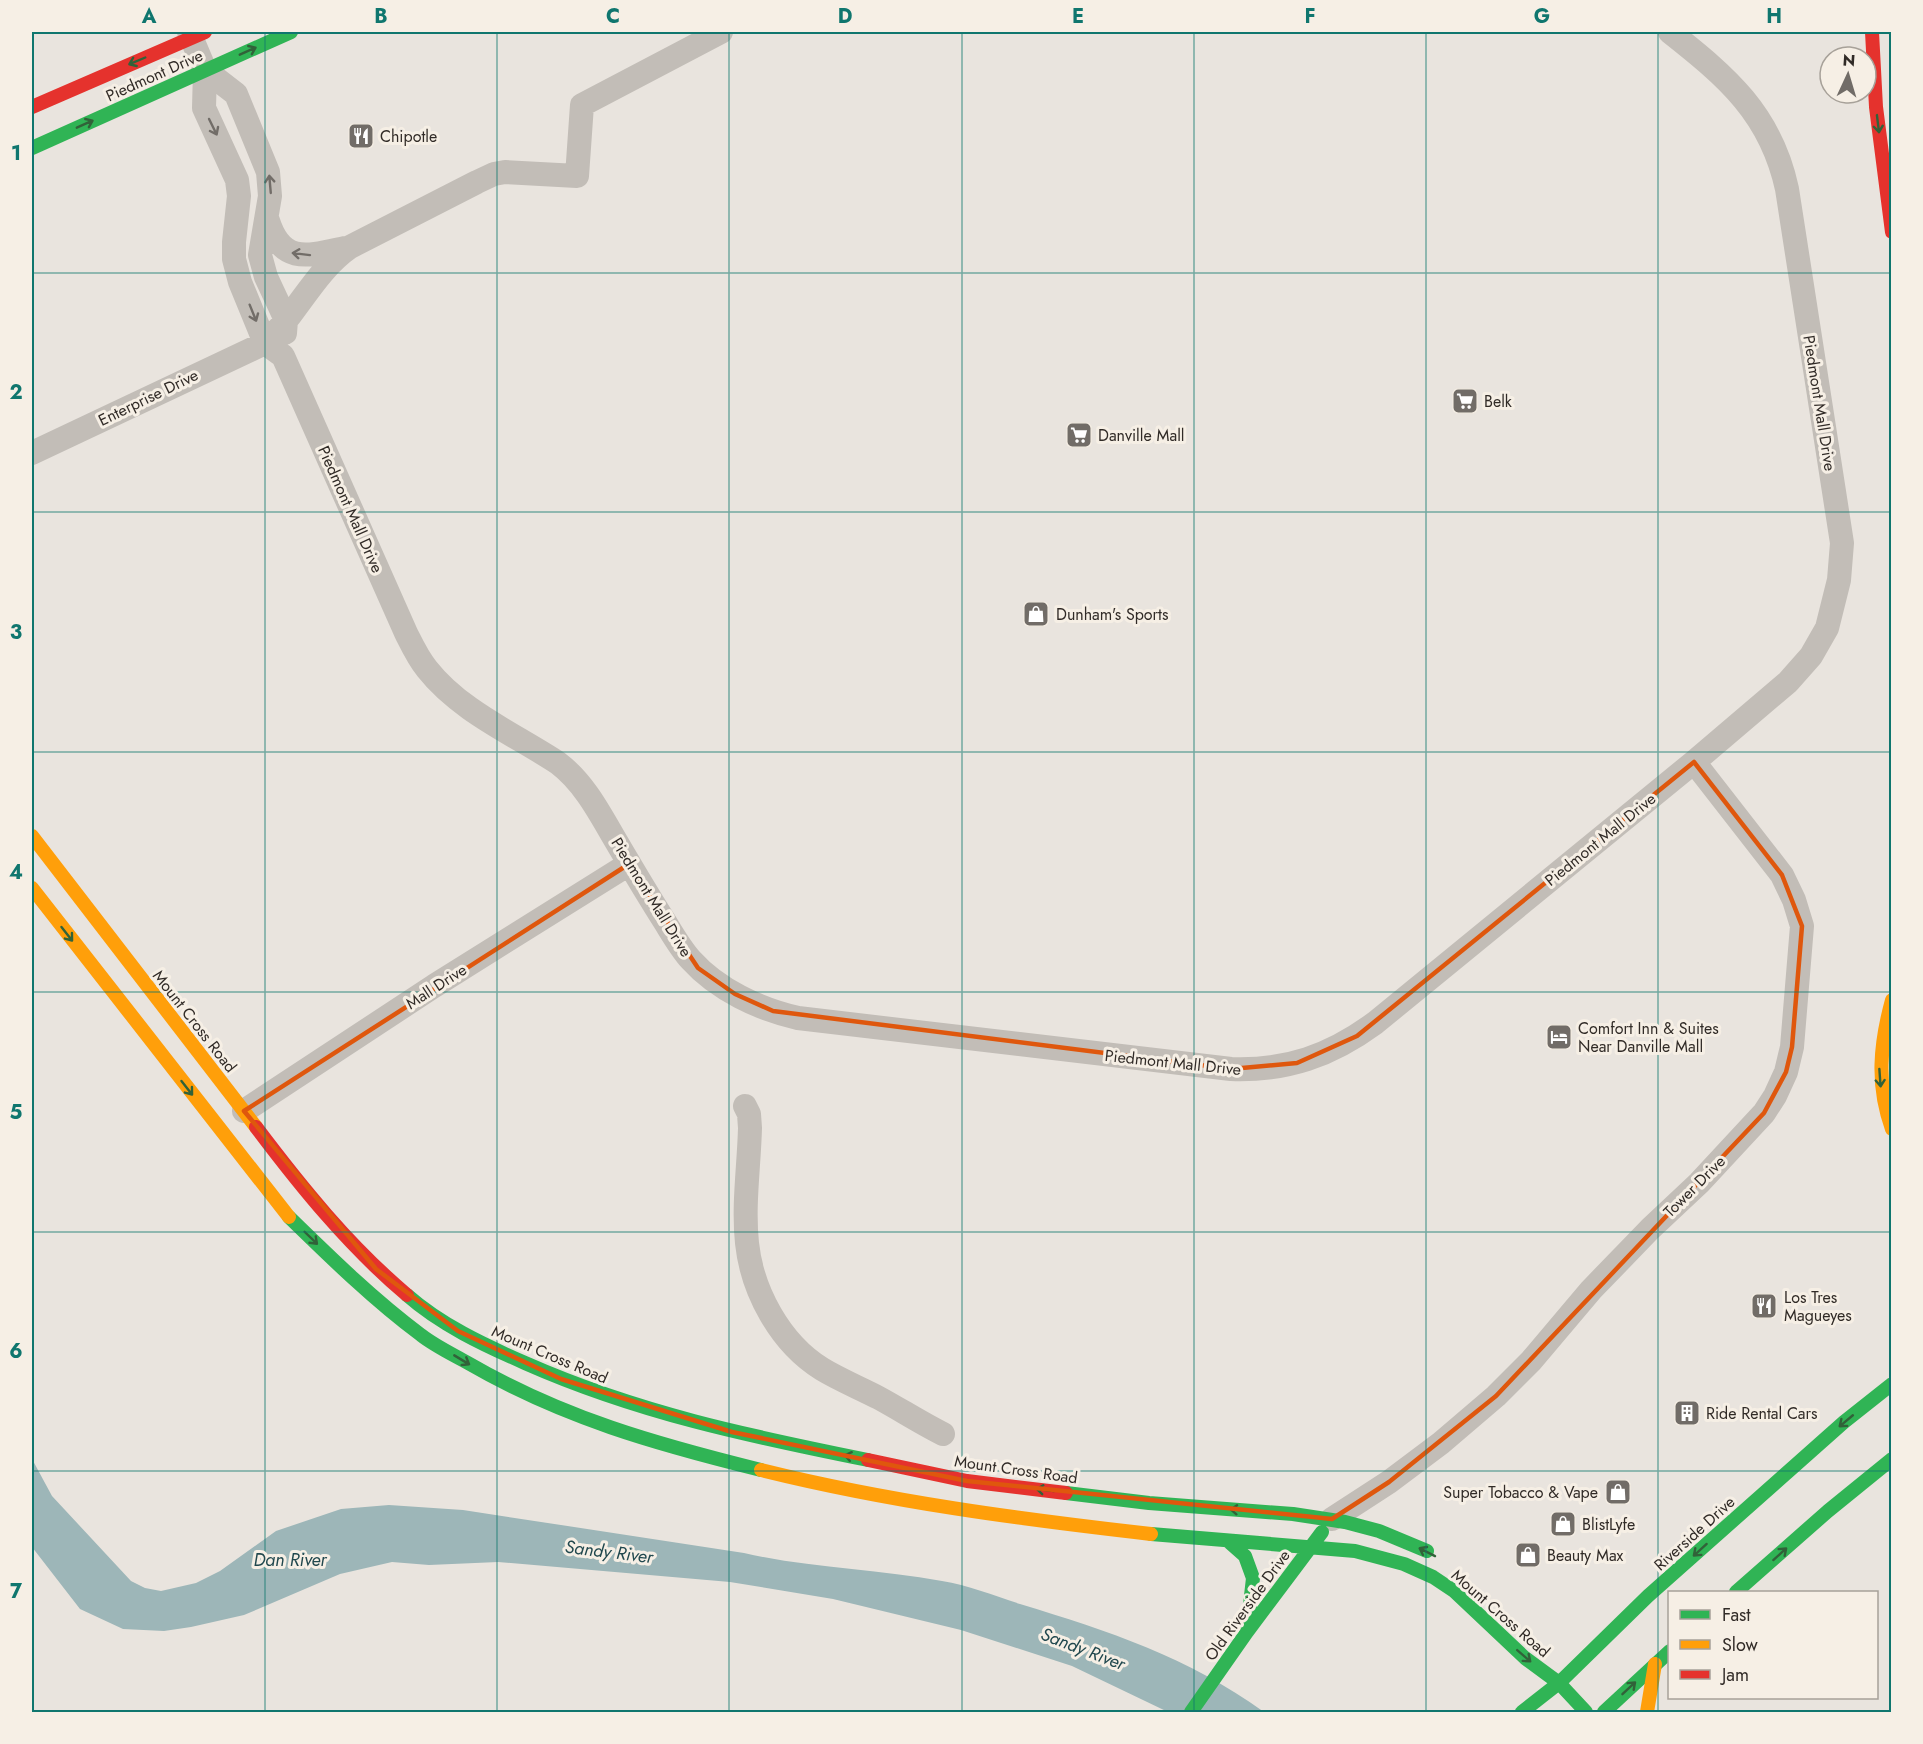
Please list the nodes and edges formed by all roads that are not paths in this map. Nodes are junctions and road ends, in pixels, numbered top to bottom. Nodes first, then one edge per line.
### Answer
1 (291, 32) edge
2 (721, 32) edge
3 (1670, 32) edge
4 (1872, 32) edge
5 (195, 34) edge
6 (205, 70) junction
7 (32, 107) edge
8 (32, 148) edge
9 (268, 221) junction
10 (1892, 232) edge
11 (350, 247) junction
12 (286, 320) junction
13 (274, 349) junction
14 (32, 453) edge
15 (1694, 762) junction
16 (32, 836) edge
17 (629, 864) junction
18 (32, 888) edge
19 (1892, 1000) edge
20 (745, 1106) dead end
21 (244, 1111) junction
22 (1892, 1129) edge
23 (1892, 1383) edge
24 (943, 1434) dead end
25 (1890, 1461) edge
26 (1332, 1520) junction
27 (1227, 1541) junction
28 (1310, 1547) junction
29 (1443, 1560) dead end
30 (1738, 1591) edge
31 (1243, 1638) junction
32 (1545, 1654) dead end
33 (1668, 1654) edge
34 (1655, 1664) junction
35 (1559, 1683) junction
36 (1191, 1713) edge
37 (1522, 1713) edge
38 (1586, 1713) edge
39 (1604, 1713) edge
40 (1647, 1713) edge

6 -> 1 main road, Piedmont Drive
2 - 11 street
3 - 15 street, Piedmont Mall Drive
4 -> 10 main road
5 - 6 street
5 -> 7 main road, Piedmont Drive
8 -> 6 main road, Piedmont Drive
9 -> 6 street
6 -> 13 street, Piedmont Mall Drive
11 -> 9 street
9 - 12 street
11 - 12 street
12 - 13 street
13 - 14 street, Enterprise Drive
13 - 17 street, Piedmont Mall Drive
15 - 17 street, Piedmont Mall Drive
15 - 26 street, Tower Drive
16 - 21 main road, Mount Cross Road
17 - 21 street, Mall Drive
18 -> 27 main road, Mount Cross Road
19 -> 22 main road
20 - 24 street
26 -> 21 main road, Mount Cross Road
23 -> 35 main road, Riverside Drive
30 -> 25 main road
26 - 28 main road, Old Riverside Drive
29 -> 26 main road, Mount Cross Road
27 - 28 main road, Mount Cross Road
27 - 31 main road
28 - 31 main road, Old Riverside Drive
28 -> 35 main road, Mount Cross Road
31 - 36 main road, Old Riverside Drive
32 - 35 main road, Mount Cross Road
33 - 34 main road
39 -> 34 main road
34 - 40 main road
35 - 37 main road, Riverside Drive
35 - 38 main road

